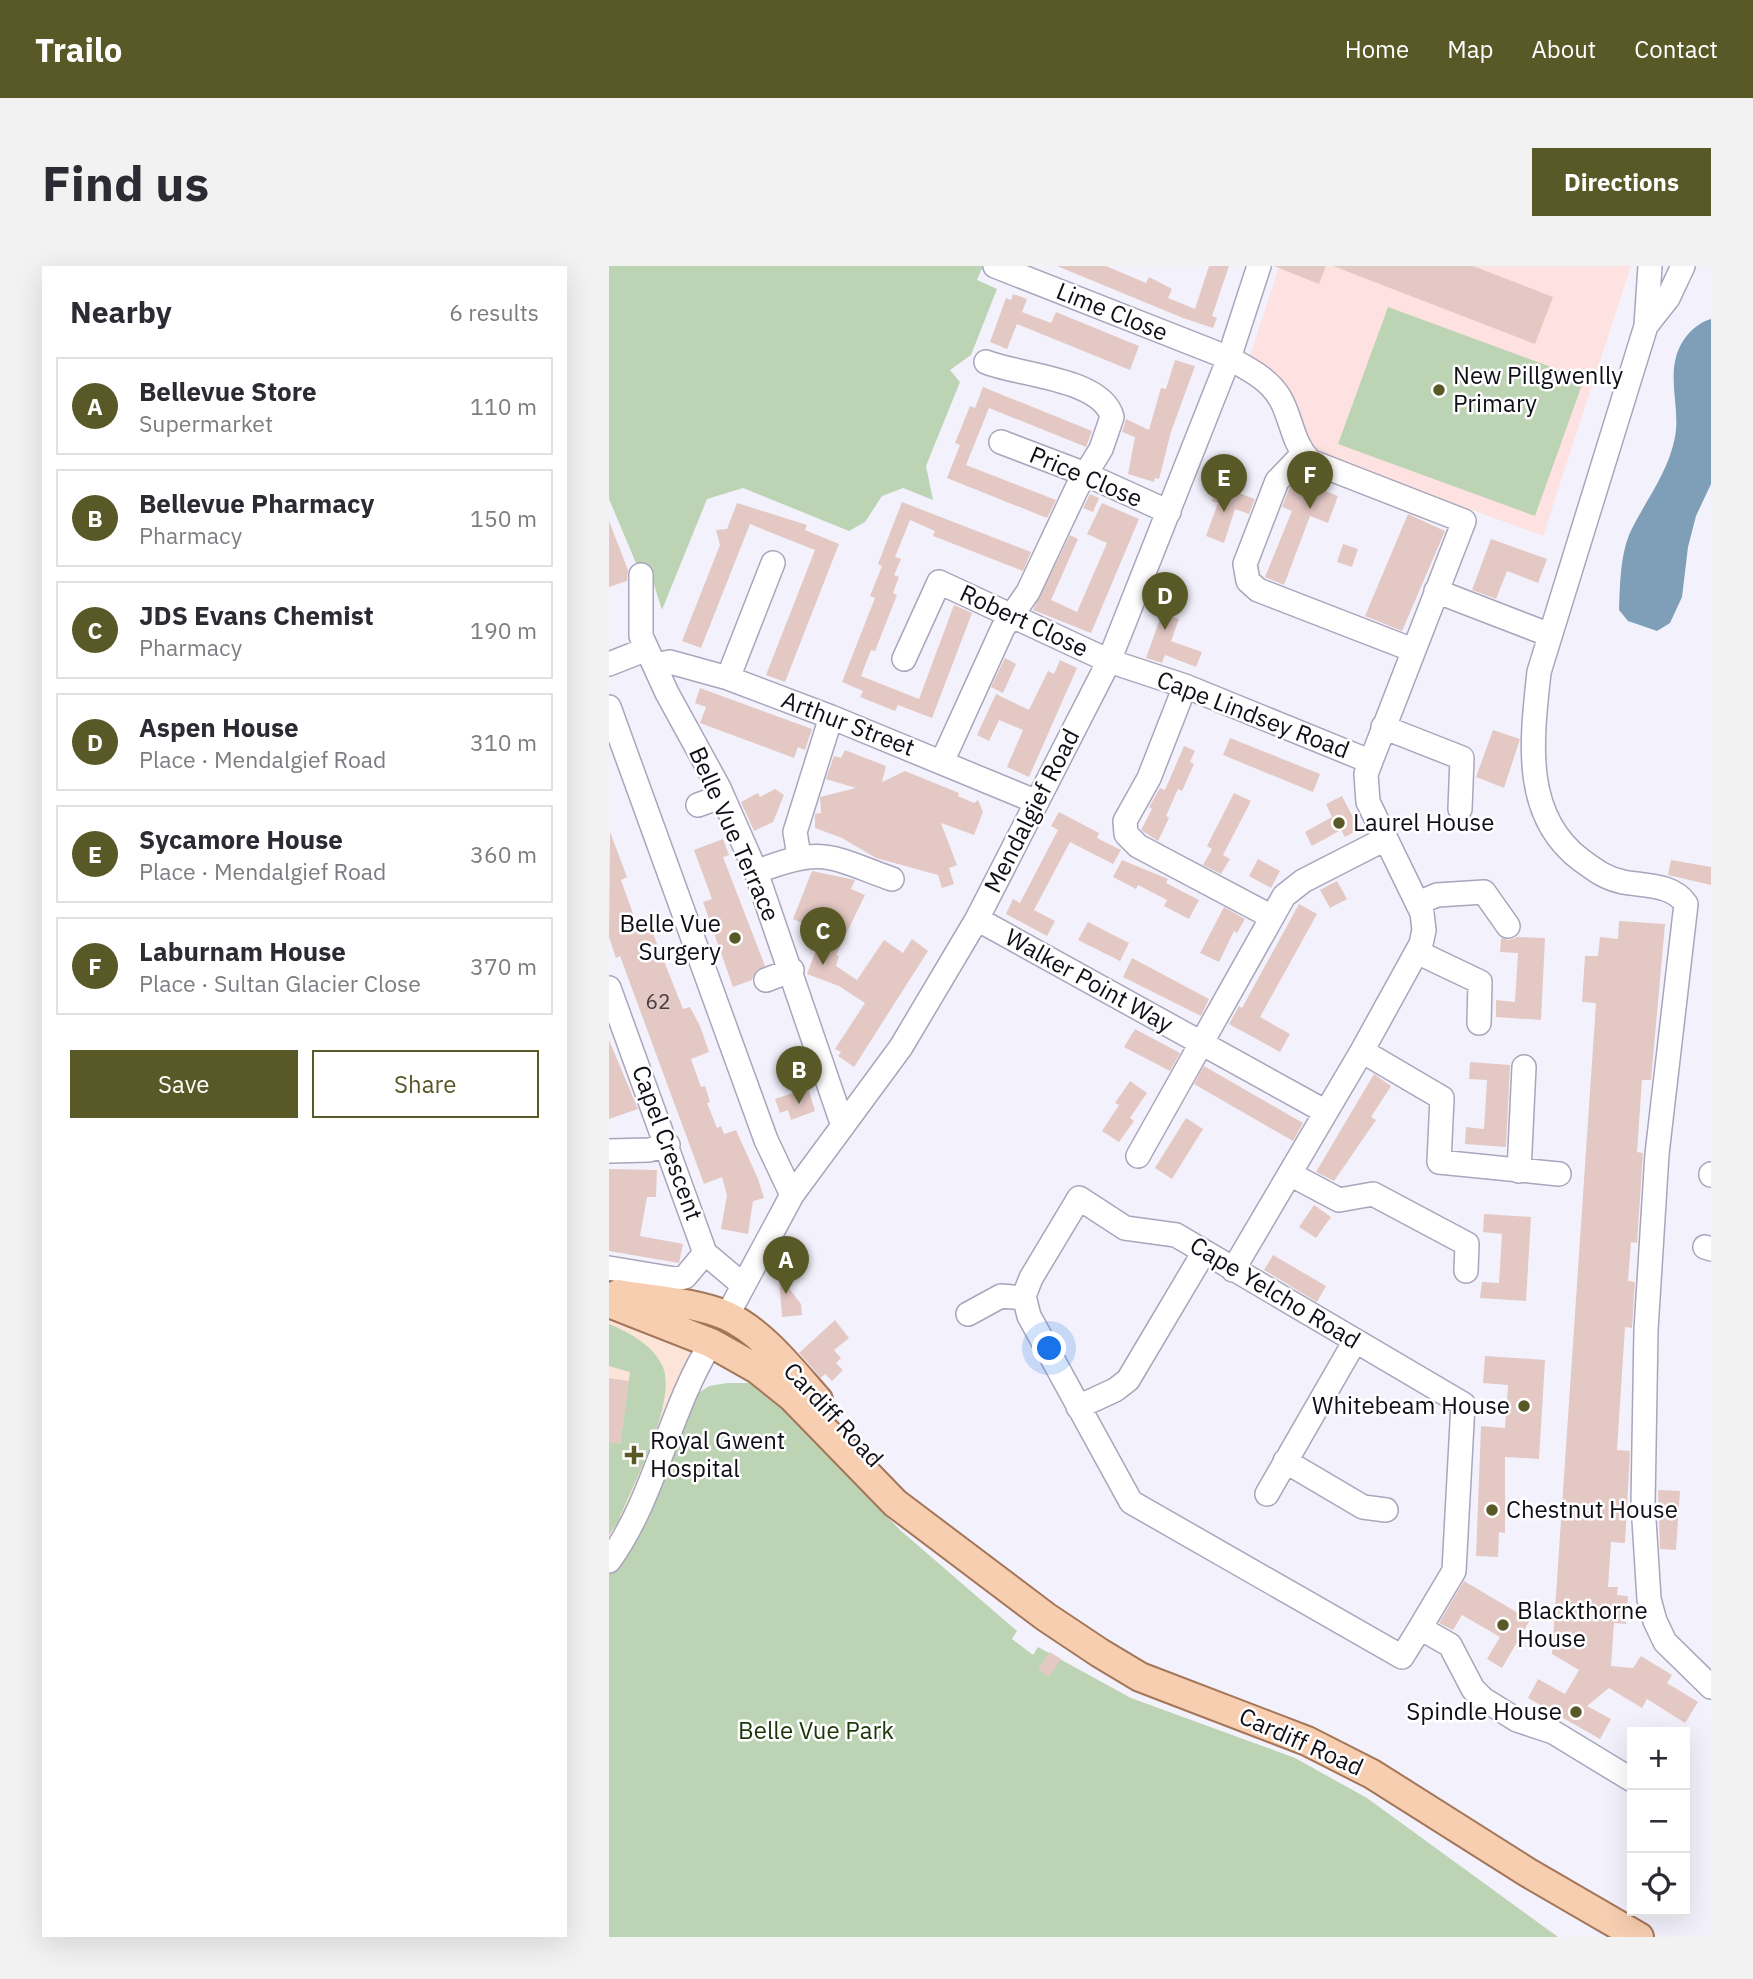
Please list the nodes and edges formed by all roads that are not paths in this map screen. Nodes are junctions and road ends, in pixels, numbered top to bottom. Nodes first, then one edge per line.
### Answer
1 (995, 266) edge
2 (1259, 266) edge
3 (1650, 266) edge
4 (1683, 266) edge
5 (1646, 326) junction
6 (1229, 358) junction
7 (986, 362) dead end
8 (1001, 442) dead end
9 (1303, 454) junction
10 (1085, 474) junction
11 (1169, 512) junction
12 (773, 563) dead end
13 (641, 575) dead end
14 (1436, 591) junction
15 (1013, 615) junction
16 (1550, 635) junction
17 (1413, 650) junction
18 (651, 657) junction
19 (904, 659) dead end
20 (1109, 661) junction
21 (609, 664) edge
22 (728, 678) junction
23 (1185, 687) junction
24 (609, 708) edge
25 (831, 717) junction
26 (1383, 727) junction
27 (1369, 761) junction
28 (942, 762) junction
29 (722, 796) junction
30 (1037, 802) junction
31 (698, 805) dead end
32 (1460, 809) dead end
33 (1385, 839) junction
34 (799, 856) junction
35 (756, 872) junction
36 (892, 879) dead end
37 (1418, 902) junction
38 (1272, 917) junction
39 (977, 919) junction
40 (1508, 926) dead end
41 (1417, 952) junction
42 (792, 970) junction
43 (766, 980) dead end
44 (609, 988) edge
45 (1479, 1023) dead end
46 (1201, 1043) junction
47 (1362, 1051) junction
48 (1524, 1067) dead end
49 (1326, 1112) junction
50 (843, 1126) junction
51 (668, 1145) junction
52 (609, 1151) edge
53 (1138, 1156) dead end
54 (1519, 1171) junction
55 (1290, 1174) junction
56 (1559, 1174) dead end
57 (792, 1195) junction
58 (1204, 1252) junction
59 (705, 1253) junction
60 (609, 1268) edge
61 (1233, 1270) junction
62 (1466, 1271) dead end
63 (743, 1285) junction
64 (609, 1293) edge
65 (1025, 1298) junction
66 (609, 1303) edge
67 (968, 1314) dead end
68 (727, 1316) junction
69 (1355, 1341) junction
70 (711, 1343) junction
71 (1078, 1407) junction
72 (1285, 1461) junction
73 (1267, 1494) dead end
74 (1386, 1510) dead end
75 (962, 1552) junction
76 (609, 1561) edge
77 (1420, 1628) junction
78 (1711, 1687) edge
79 (1627, 1777) edge
80 (1639, 1937) edge

1 - 6 street, Lime Close
2 - 6 street, Mendalgief Road
3 - 5 street
4 - 5 street
5 - 16 street
6 - 9 street, Lime Close
6 - 11 street, Mendalgief Road
7 - 10 street
8 - 10 street, Price Close
9 - 14 street
9 - 17 street
10 - 11 street, Price Close
10 - 15 street
11 - 20 street, Mendalgief Road
12 - 22 street
13 - 18 street, Belle Vue Terrace
14 - 16 street
14 - 17 street
15 - 19 street, Robert Close
15 - 20 street, Robert Close
15 - 28 street
16 - 78 street
17 - 26 street
18 - 21 street
18 - 22 street, Arthur Street
18 - 29 street, Belle Vue Terrace
20 - 23 street, Cape Lindsey Road
20 - 30 street, Mendalgief Road
22 - 25 street, Arthur Street
23 - 27 street, Cape Lindsey Road
23 - 38 street
24 - 57 street
25 - 28 street, Arthur Street
25 - 34 street
26 - 27 street
26 - 32 street
27 - 33 street, Cape Lindsey Road
28 - 30 street, Arthur Street
29 - 31 street
29 - 35 street, Belle Vue Terrace
30 - 39 street, Mendalgief Road
33 - 37 street, Cape Lindsey Road
33 - 38 street
34 - 35 street
34 - 36 street
35 - 42 street, Belle Vue Terrace
37 - 40 street
37 - 41 street, Cape Lindsey Road
38 - 46 street
39 - 46 street, Walker Point Way
39 - 50 street, Mendalgief Road
41 - 45 street
41 - 47 street, Cape Lindsey Road
42 - 43 street
42 - 50 street, Belle Vue Terrace
44 - 51 street, Capel Crescent
46 - 49 street, Walker Point Way
46 - 53 street, Walker Point Way
47 - 49 street, Cape Lindsey Road
47 - 54 street
48 - 54 street
49 - 55 street, Cape Lindsey Road
50 - 57 street, Mendalgief Road
51 - 52 street
51 - 59 street, Capel Crescent
54 - 56 street
55 - 61 street, Cape Lindsey Road
55 - 62 street
57 - 63 street, Mendalgief Road
58 - 61 street, Cape Yelcho Road
58 - 65 street, Cape Yelcho Road
58 - 71 street
59 - 60 street
59 - 63 street, Capel Crescent
61 - 69 street, Cape Yelcho Road
63 - 68 street, Mendalgief Road
64 - 68 main road, Cardiff Road
65 - 67 street
65 - 71 street, Cape Yelcho Road
66 - 70 main road, Cardiff Road
68 - 70 main road
68 - 75 main road, Cardiff Road
69 - 72 street
69 - 77 street, Cape Yelcho Road
70 - 75 main road, Cardiff Road
70 - 76 street
71 - 77 street, Cape Yelcho Road
72 - 73 street
72 - 74 street
75 - 80 main road, Cardiff Road
77 - 79 street

